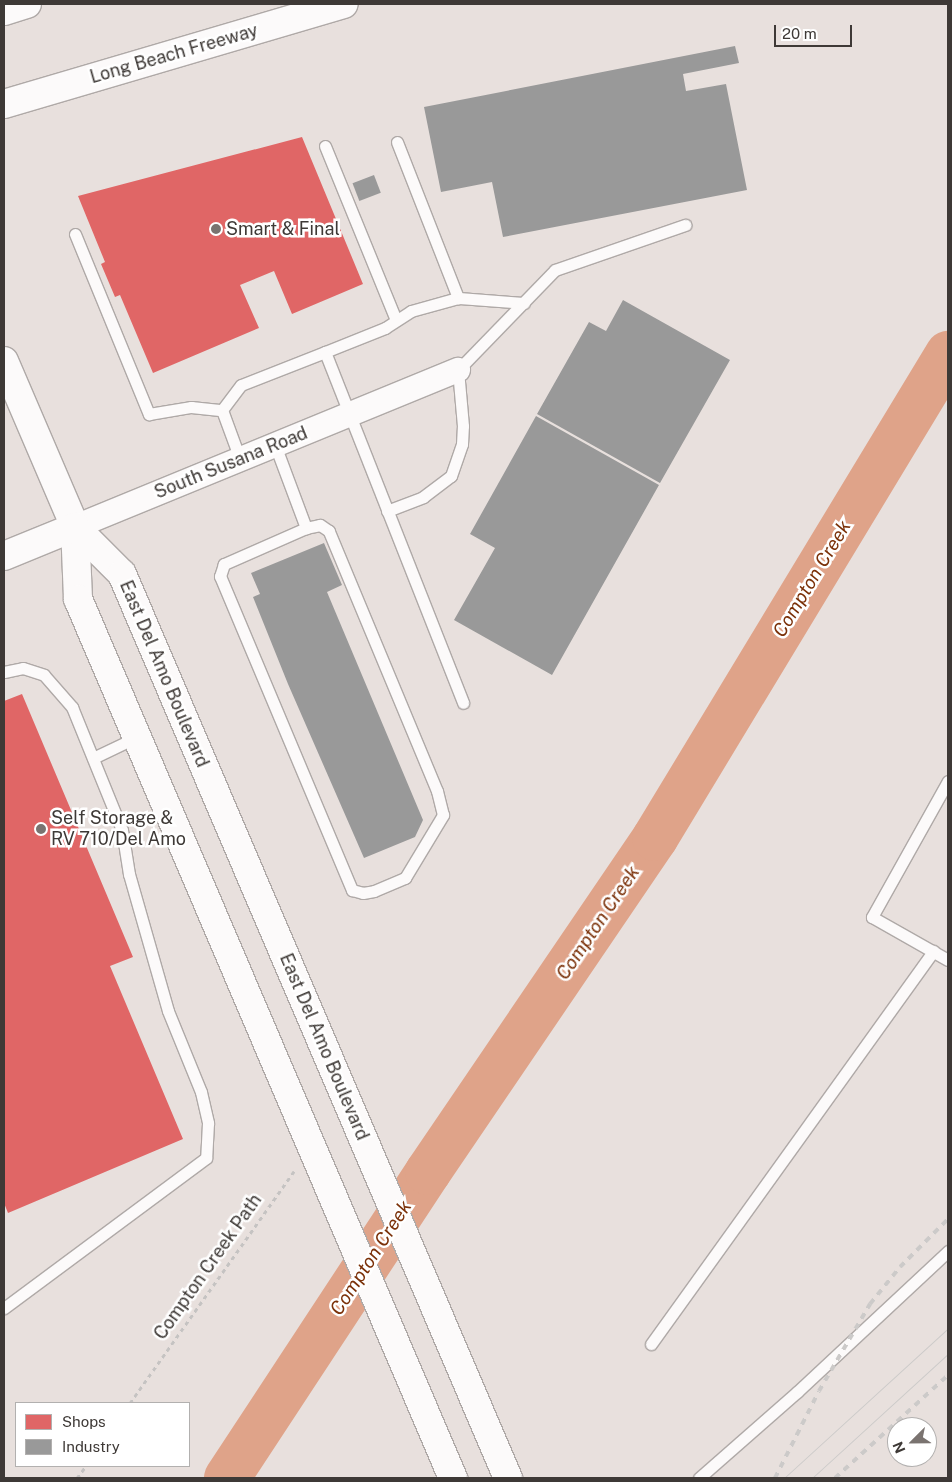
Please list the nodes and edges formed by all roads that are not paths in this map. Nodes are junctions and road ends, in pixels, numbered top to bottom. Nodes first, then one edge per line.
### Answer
1 (27, 4) edge
2 (344, 4) edge
3 (4, 11) edge
4 (4, 104) edge
5 (397, 142) dead end
6 (325, 146) dead end
7 (685, 225) dead end
8 (75, 234) dead end
9 (458, 298) junction
10 (524, 303) junction
11 (396, 320) junction
12 (325, 352) junction
13 (4, 361) edge
14 (458, 370) junction
15 (222, 410) junction
16 (349, 414) junction
17 (275, 445) junction
18 (240, 459) junction
19 (387, 511) junction
20 (75, 527) junction
21 (306, 528) junction
22 (4, 556) edge
23 (4, 672) edge
24 (463, 703) dead end
25 (137, 737) junction
26 (93, 758) junction
27 (948, 781) edge
28 (933, 951) junction
29 (948, 960) edge
30 (948, 1251) edge
31 (4, 1308) edge
32 (651, 1344) dead end
33 (454, 1478) edge
34 (508, 1478) edge
35 (699, 1478) edge

1 - 3 main road
2 - 4 main road, Long Beach Freeway
5 - 9 lane
6 - 11 lane
7 - 10 lane
8 - 15 lane
9 - 10 lane
9 - 11 lane
10 - 14 lane
11 - 12 lane
12 - 15 lane
12 - 16 lane
13 - 20 main road
14 - 16 street, South Susana Road
14 - 19 lane
15 - 18 lane
16 - 17 street, South Susana Road
16 - 19 lane
17 - 18 street, South Susana Road
17 - 21 lane
18 - 20 street, South Susana Road
19 - 24 lane
20 - 22 main road, South Susana Road
20 - 25 main road
20 - 34 main road, East Del Amo Boulevard
21 - 21 lane
23 - 26 lane
25 - 26 lane
25 - 33 main road
26 - 31 lane
27 - 28 lane
28 - 29 lane
28 - 32 lane
30 - 35 lane

